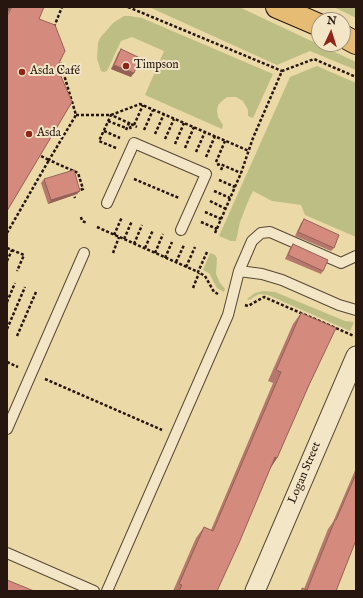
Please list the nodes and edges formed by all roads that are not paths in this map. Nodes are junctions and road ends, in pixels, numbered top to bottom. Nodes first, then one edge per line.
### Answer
1 (276, 7) edge
2 (311, 22) edge
3 (107, 203) dead end
4 (181, 230) dead end
5 (84, 253) dead end
6 (356, 256) edge
7 (239, 271) junction
8 (356, 310) edge
9 (356, 356) edge
10 (7, 430) edge
11 (7, 553) edge
12 (94, 591) edge
13 (107, 591) edge
14 (255, 591) edge

1 - 2 main road
3 - 4 lane
5 - 10 lane
6 - 7 lane
7 - 8 lane
7 - 13 lane
9 - 14 street, Logan Street
11 - 12 lane

